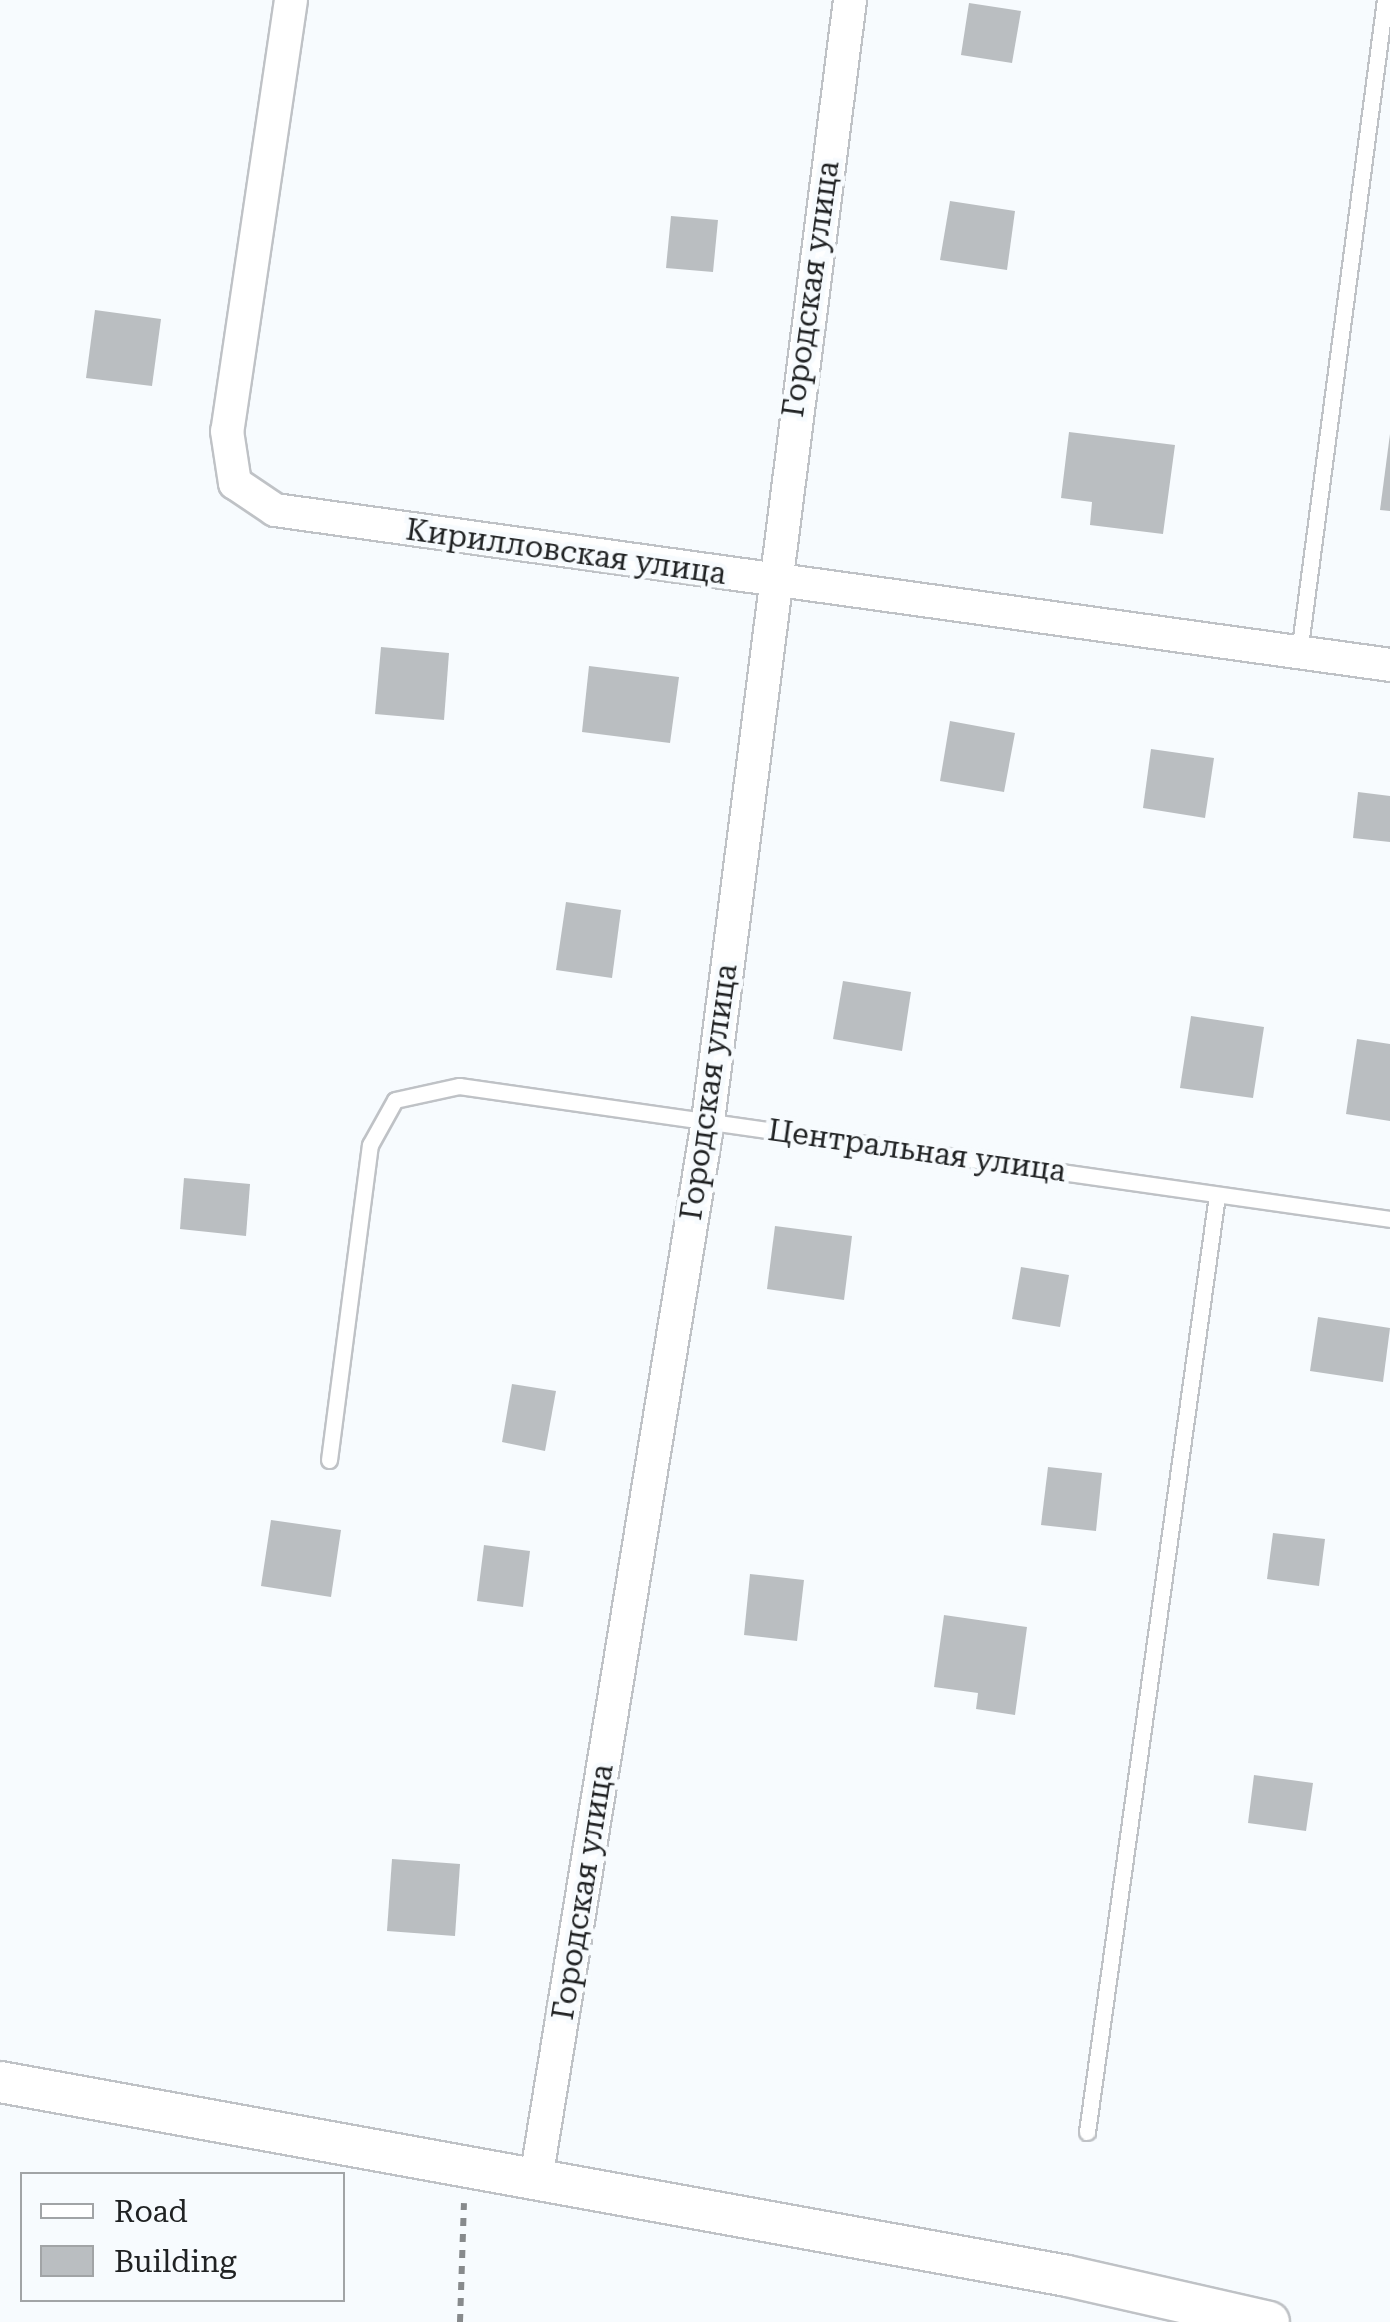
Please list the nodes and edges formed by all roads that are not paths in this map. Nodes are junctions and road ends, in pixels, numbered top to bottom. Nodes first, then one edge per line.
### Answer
1 (291, 0) edge
2 (850, 0) edge
3 (1384, 0) edge
4 (773, 582) junction
5 (1299, 653) junction
6 (1390, 666) edge
7 (708, 1121) junction
8 (1217, 1195) junction
9 (1390, 1219) edge
10 (330, 1460) dead end
11 (0, 2082) edge
12 (1087, 2132) dead end
13 (536, 2179) junction
14 (1269, 2322) edge

1 - 4 street, Кирилловская улица
2 - 4 street, Городская улица
3 - 5 lane
4 - 5 street, Кирилловская улица
4 - 7 street, Городская улица
5 - 6 street, Кирилловская улица
7 - 8 lane, Центральная улица
7 - 10 lane, Центральная улица
7 - 13 street, Городская улица
8 - 9 lane, Центральная улица
8 - 12 lane
11 - 13 street
13 - 14 street

